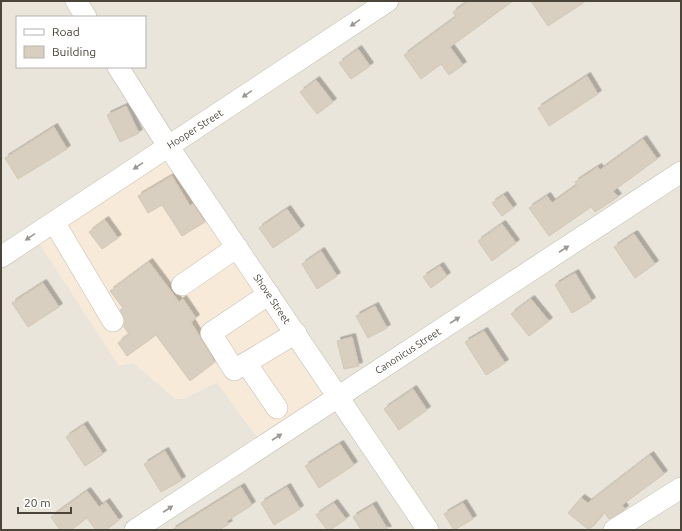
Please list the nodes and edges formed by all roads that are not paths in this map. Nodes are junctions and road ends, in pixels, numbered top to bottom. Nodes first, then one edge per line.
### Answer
1 (76, 1) edge
2 (388, 1) edge
3 (85, 16) edge
4 (119, 68) edge
5 (168, 146) junction
6 (681, 172) edge
7 (54, 222) junction
8 (237, 247) junction
9 (1, 257) edge
10 (182, 285) dead end
11 (269, 294) junction
12 (113, 321) dead end
13 (296, 333) junction
14 (246, 363) junction
15 (339, 396) junction
16 (278, 408) dead end
17 (681, 488) edge
18 (135, 530) edge
19 (428, 530) edge
20 (614, 530) edge

1 - 3 street
2 -> 5 street, Hooper Street
4 - 5 street, Shove Street
5 -> 7 street, Hooper Street
5 - 8 street, Shove Street
15 -> 6 street, Canonicus Street
7 -> 9 street, Hooper Street
7 - 12 street
8 - 10 street
8 - 11 street, Shove Street
11 - 13 street, Shove Street
11 - 14 street
13 - 14 street
13 - 15 street, Shove Street
14 - 16 street
18 -> 15 street, Canonicus Street
15 - 19 street, Shove Street
17 - 20 street

